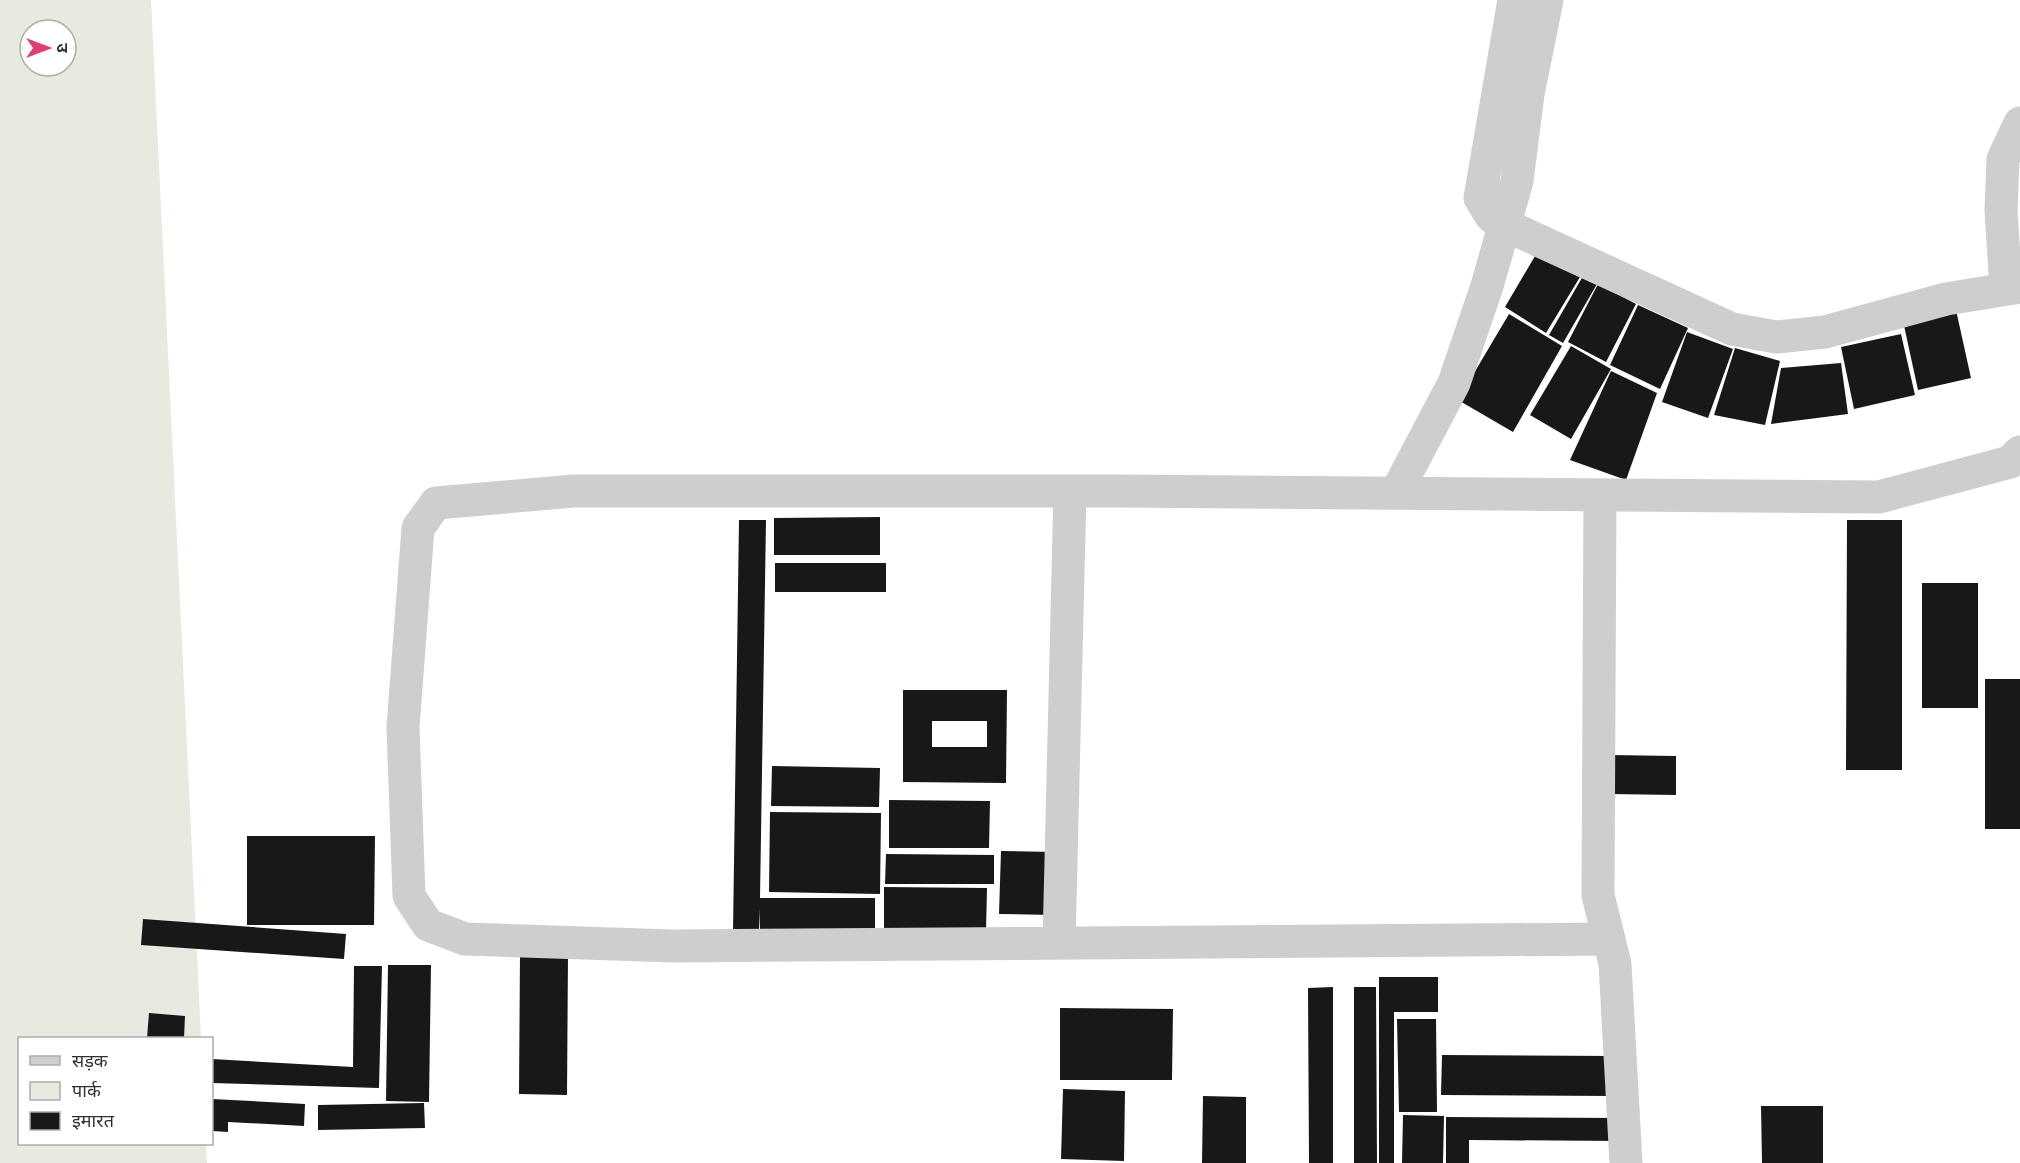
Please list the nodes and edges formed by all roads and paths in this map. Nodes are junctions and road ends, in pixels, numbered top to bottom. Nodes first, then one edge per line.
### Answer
1 (1514, 0) edge
2 (1547, 0) edge
3 (2020, 123) edge
4 (1505, 225) junction
5 (2013, 288) edge
6 (2020, 452) edge
7 (1070, 491) junction
8 (1396, 493) junction
9 (1600, 495) junction
10 (1609, 939) junction
11 (1059, 943) junction
12 (1626, 1163) edge

1 - 4 street
2 - 4 street
3 - 5 street
4 - 5 street
4 - 8 street
6 - 9 street
7 - 8 street
7 - 11 street
7 - 11 street
8 - 9 street
9 - 10 street
10 - 11 street
10 - 12 street

